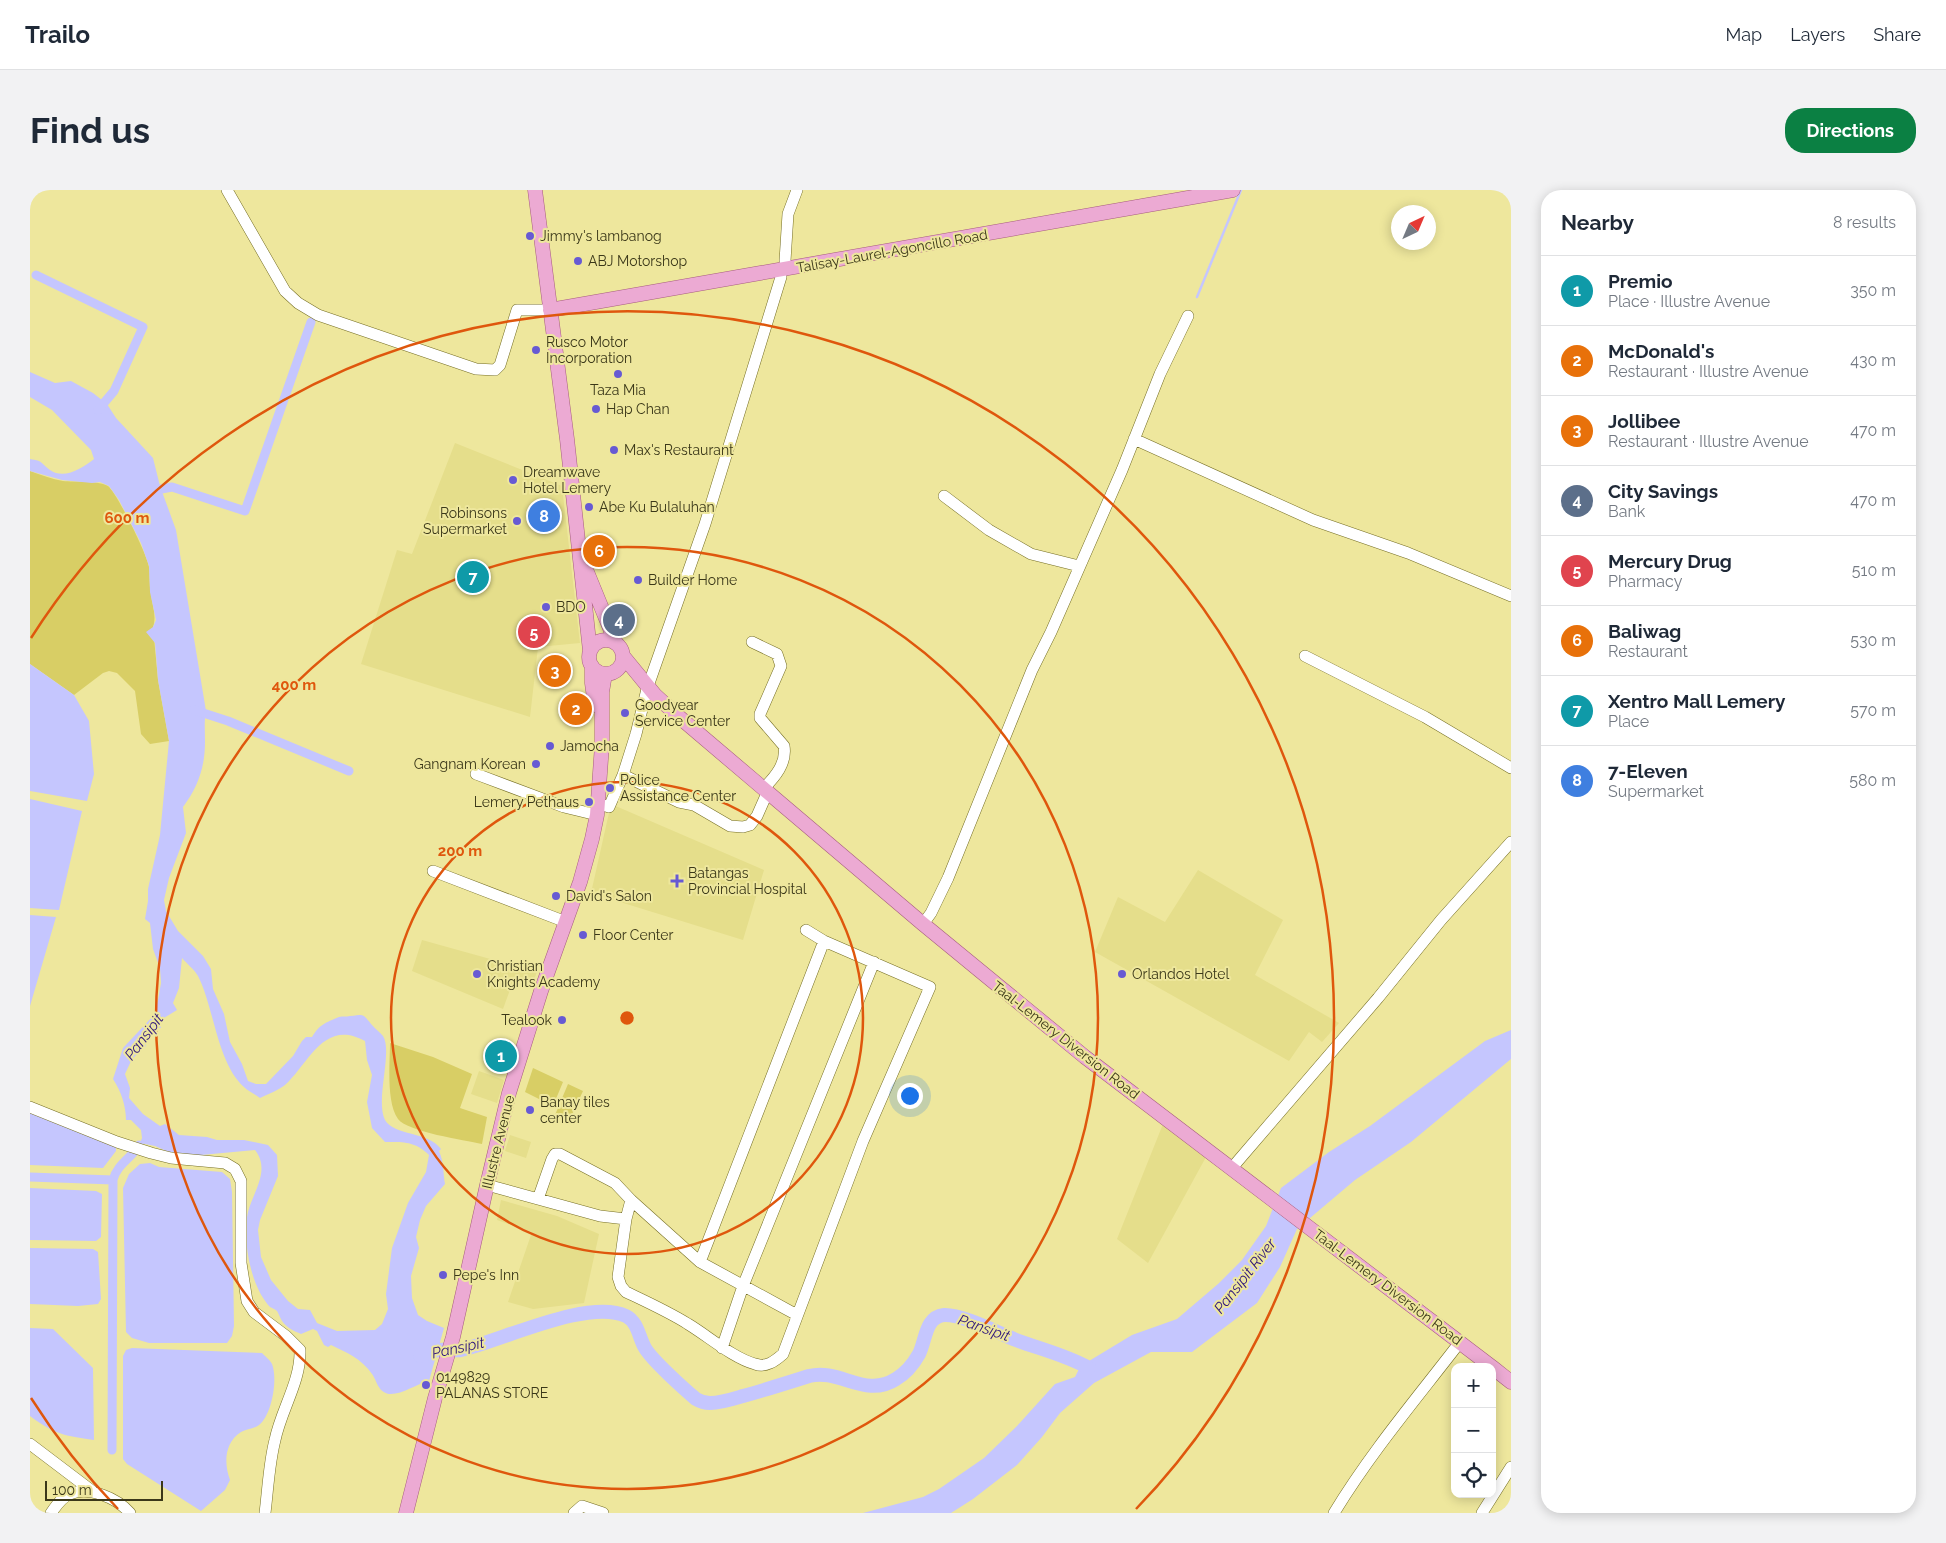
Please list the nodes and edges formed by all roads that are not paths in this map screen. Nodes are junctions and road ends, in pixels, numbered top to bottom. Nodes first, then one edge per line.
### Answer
1 (227, 190) edge
2 (535, 190) edge
3 (797, 190) edge
4 (1233, 190) edge
5 (784, 261) dead end
6 (781, 277) dead end
7 (550, 310) junction
8 (1188, 316) dead end
9 (1134, 439) junction
10 (944, 496) dead end
11 (581, 555) junction
12 (1079, 566) junction
13 (1511, 596) edge
14 (752, 642) dead end
15 (616, 643) junction
16 (590, 651) junction
17 (1305, 656) dead end
18 (621, 662) junction
19 (592, 666) junction
20 (605, 674) junction
21 (650, 690) junction
22 (602, 745) junction
23 (1511, 768) edge
24 (476, 774) dead end
25 (623, 775) junction
26 (766, 790) junction
27 (597, 809) junction
28 (1511, 842) edge
29 (433, 871) dead end
30 (566, 922) junction
31 (923, 924) junction
32 (806, 930) dead end
33 (824, 940) junction
34 (874, 962) junction
35 (30, 1107) edge
36 (1231, 1169) junction
37 (487, 1185) junction
38 (538, 1199) junction
39 (631, 1200) junction
40 (626, 1219) junction
41 (700, 1262) junction
42 (743, 1286) junction
43 (797, 1315) junction
44 (1460, 1342) junction
45 (722, 1348) junction
46 (1487, 1363) edge
47 (1496, 1370) edge
48 (1511, 1382) edge
49 (30, 1444) edge
50 (1511, 1467) edge
51 (96, 1494) junction
52 (51, 1513) edge
53 (130, 1513) edge
54 (265, 1513) edge
55 (406, 1513) edge
56 (574, 1513) edge
57 (602, 1513) edge
58 (1334, 1513) edge
59 (1482, 1513) edge

1 - 7 street
2 - 7 main road
3 - 5 street
4 - 7 main road, Talisay-Laurel-Agoncillo Road
6 - 21 street
7 - 11 main road
8 - 9 street
9 - 12 street
9 - 13 street
10 - 12 street
11 - 15 main road
11 - 16 main road
12 - 31 street
14 - 26 street
15 - 16 main road
15 - 18 main road
16 - 19 main road
17 - 23 street
18 - 20 main road
18 - 21 main road, Taal-Lemery Diversion Road
19 - 20 main road
19 - 22 main road, Illustre Avenue
20 - 22 main road, Illustre Avenue
21 - 25 street
21 - 26 main road, Taal-Lemery Diversion Road
22 - 27 main road, Illustre Avenue
24 - 27 street
25 - 26 street
25 - 27 street
26 - 31 main road, Taal-Lemery Diversion Road
27 - 30 main road, Illustre Avenue
28 - 36 street
29 - 30 street
30 - 37 main road, Illustre Avenue
31 - 36 main road, Taal-Lemery Diversion Road
32 - 33 street
33 - 34 street
33 - 41 street
34 - 42 street
34 - 43 street
35 - 54 street
36 - 44 main road, Taal-Lemery Diversion Road
37 - 38 street
37 - 55 main road, Illustre Avenue
38 - 39 street
38 - 40 street
39 - 40 street
39 - 41 street
40 - 45 street
41 - 42 street
42 - 43 street
42 - 45 street
43 - 45 street
44 - 46 main road, Taal-Lemery Diversion Road
44 - 58 street
47 - 48 main road, Taal-Lemery Diversion Road
49 - 51 street
50 - 59 street
51 - 52 street
51 - 53 street
56 - 57 street

